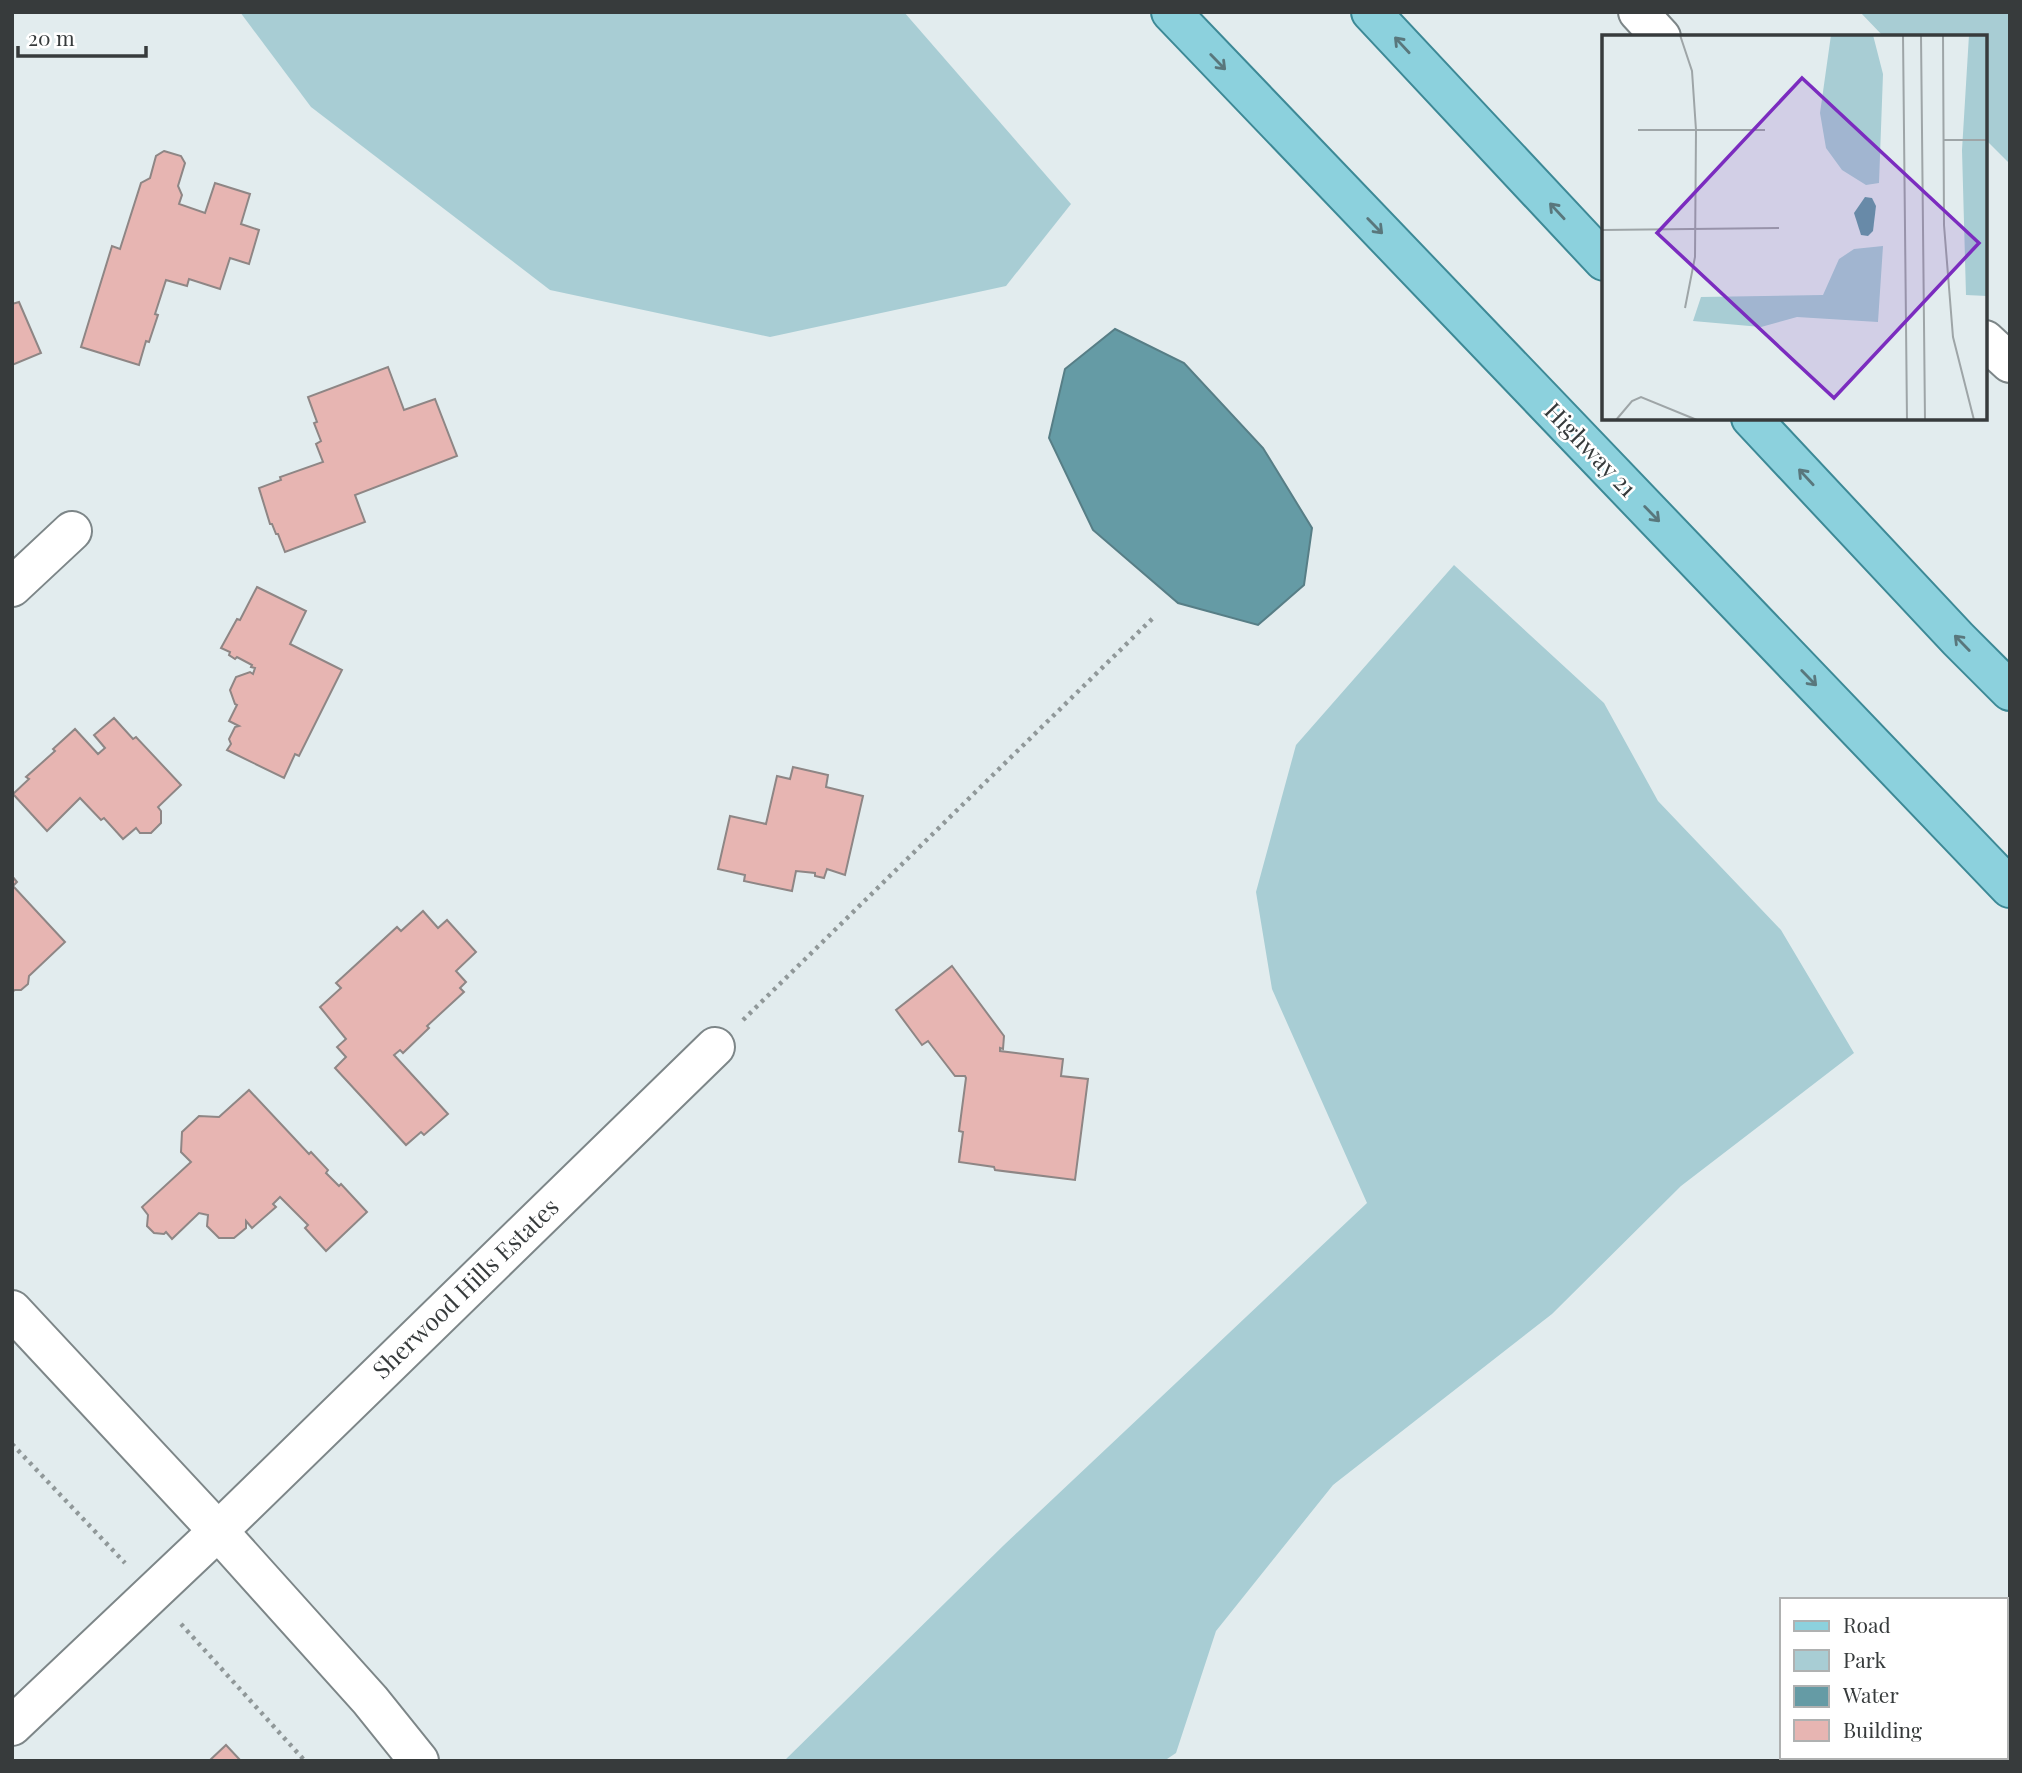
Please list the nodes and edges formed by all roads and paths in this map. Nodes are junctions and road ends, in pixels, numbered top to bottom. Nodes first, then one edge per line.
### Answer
1 (1171, 12) edge
2 (1371, 12) edge
3 (1638, 12) edge
4 (1659, 35) edge
5 (1602, 259) edge
6 (1987, 342) edge
7 (2010, 363) edge
8 (1753, 420) edge
9 (72, 531) dead end
10 (12, 587) edge
11 (1155, 616) dead end
12 (2010, 691) edge
13 (2010, 888) edge
14 (715, 1048) joint
15 (12, 1310) edge
16 (12, 1444) edge
17 (218, 1531) junction
18 (126, 1564) dead end
19 (178, 1620) dead end
20 (12, 1726) edge
21 (305, 1761) edge
22 (418, 1761) edge

1 -> 13 main road, Highway 21
5 -> 2 main road
3 - 4 street
6 - 7 street
12 -> 8 main road
9 - 10 street
11 - 14 path
14 - 17 street, Sherwood Hills Estates
15 - 17 street
16 - 18 path
17 - 20 street, Sherwood Hills Estates
17 - 22 street
19 - 21 path

